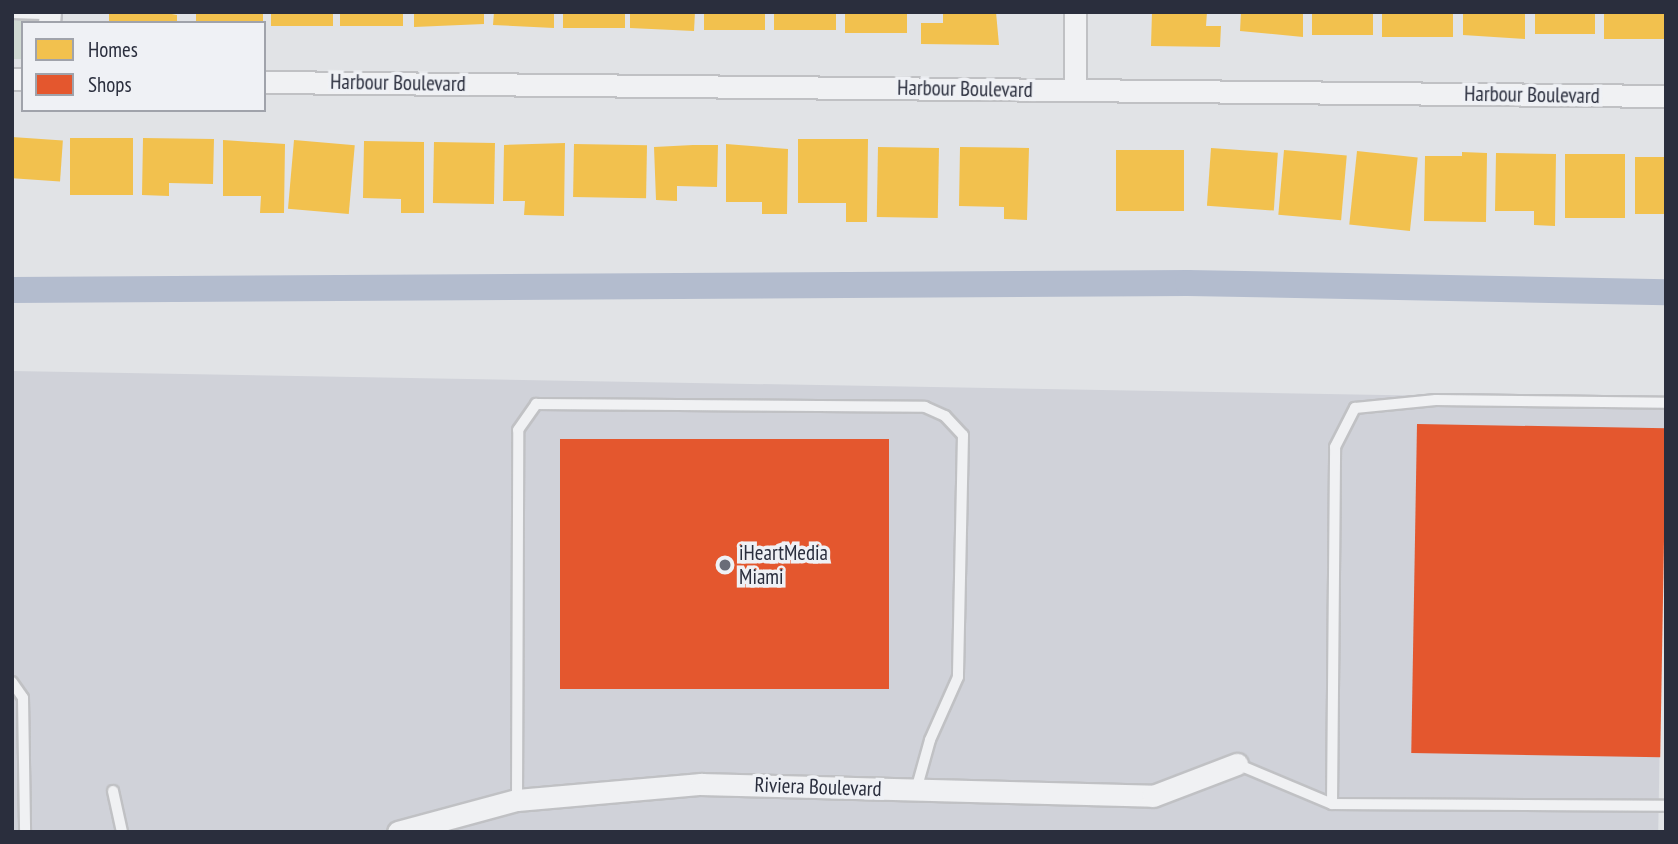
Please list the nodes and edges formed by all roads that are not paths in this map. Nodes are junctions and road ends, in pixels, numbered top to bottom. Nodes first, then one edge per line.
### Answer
1 (1075, 12) edge
2 (12, 13) edge
3 (50, 16) edge
4 (266, 82) edge
5 (1075, 90) junction
6 (1666, 96) edge
7 (1666, 403) edge
8 (12, 682) edge
9 (1237, 764) joint
10 (916, 790) junction
11 (113, 792) dead end
12 (517, 800) junction
13 (1332, 804) junction
14 (1666, 806) edge
15 (25, 832) edge
16 (122, 832) edge
17 (398, 832) edge

1 - 5 street
2 - 3 lane
4 - 5 street, Harbour Boulevard
5 - 6 street, Harbour Boulevard
7 - 13 lane
8 - 15 lane
9 - 10 street, Riviera Boulevard
9 - 13 lane
10 - 12 street, Riviera Boulevard
10 - 12 lane
11 - 16 lane
12 - 17 street, Riviera Boulevard
13 - 14 lane

